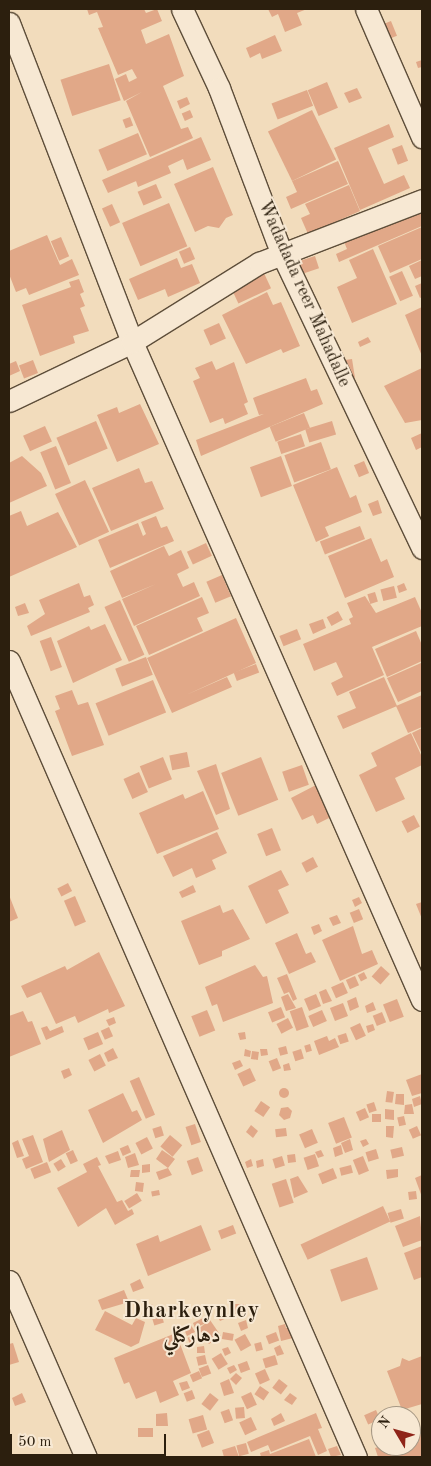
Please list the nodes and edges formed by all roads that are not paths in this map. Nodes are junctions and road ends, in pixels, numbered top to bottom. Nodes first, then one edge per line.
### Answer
1 (182, 9) edge
2 (366, 9) edge
3 (9, 23) edge
4 (422, 137) edge
5 (422, 200) edge
6 (281, 252) junction
7 (132, 342) junction
8 (9, 401) edge
9 (422, 548) edge
10 (9, 661) edge
11 (422, 1000) edge
12 (9, 1281) edge
13 (86, 1457) edge
14 (356, 1457) edge

1 - 6 street, Wadadada reer Mahadalle
2 - 4 street
3 - 7 street
5 - 6 street
6 - 7 street
6 - 9 street, Wadadada reer Mahadalle
7 - 8 street
7 - 11 street
10 - 14 street
12 - 13 street

